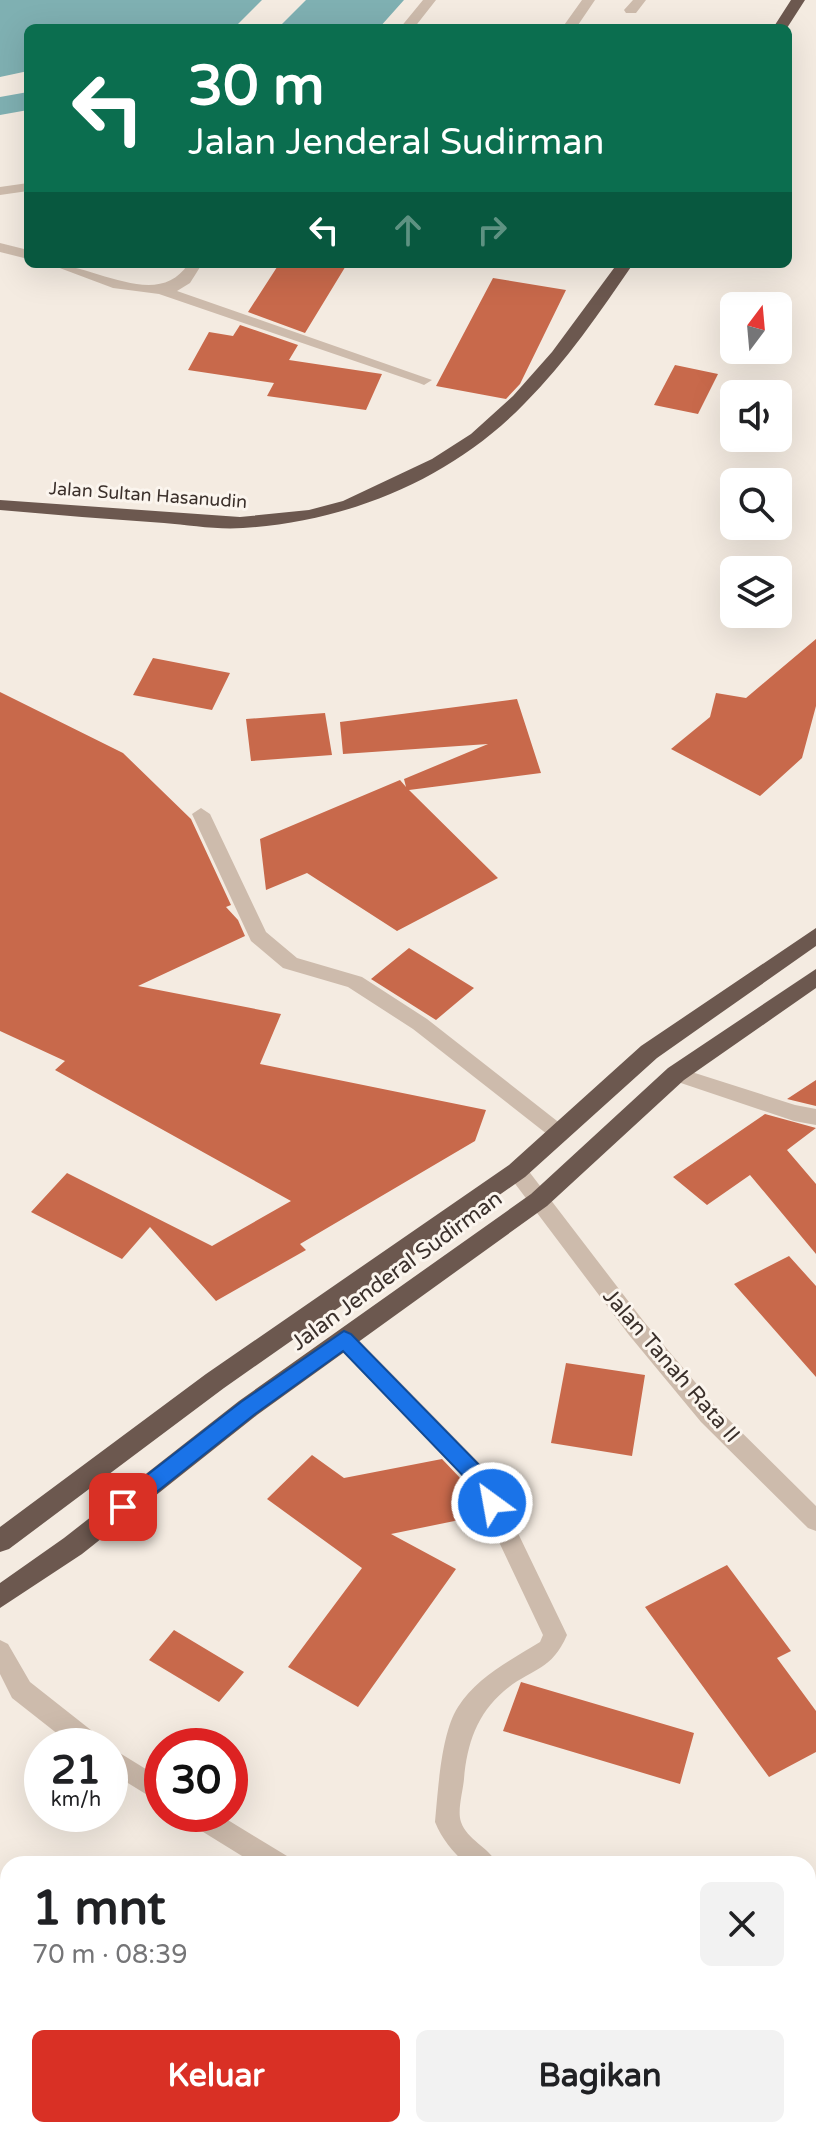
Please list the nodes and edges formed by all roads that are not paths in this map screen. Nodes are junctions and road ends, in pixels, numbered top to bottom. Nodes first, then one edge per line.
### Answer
1 (430, 0) edge
2 (589, 0) edge
3 (798, 0) edge
4 (410, 24) edge
5 (572, 24) edge
6 (783, 24) edge
7 (24, 188) edge
8 (0, 191) edge
9 (0, 247) edge
10 (24, 254) edge
11 (69, 268) edge
12 (192, 268) edge
13 (622, 268) edge
14 (164, 291) junction
15 (424, 380) dead end
16 (0, 505) edge
17 (201, 814) dead end
18 (816, 935) edge
19 (816, 977) edge
20 (676, 1074) junction
21 (816, 1117) edge
22 (559, 1133) junction
23 (517, 1171) junction
24 (539, 1200) junction
25 (344, 1339) junction
26 (816, 1521) edge
27 (0, 1541) edge
28 (0, 1597) edge
29 (0, 1651) edge
30 (69, 1728) edge
31 (226, 1832) edge
32 (265, 1856) edge
33 (475, 1856) edge

1 - 4 street
2 - 5 street
3 - 6 highway
7 - 8 street
9 - 10 street
11 - 14 street
12 - 14 street
13 - 16 highway, Jalan Sultan Hasanudin
14 - 15 street
17 - 22 street
18 - 22 highway, Jalan Jenderal Sudirman
19 - 20 highway, Jalan Jenderal Sudirman
20 - 21 street
20 - 24 highway, Jalan Jenderal Sudirman
22 - 23 highway, Jalan Jenderal Sudirman
23 - 24 street, Jalan Tanah Rata II
23 - 27 highway, Jalan Jenderal Sudirman
24 - 25 highway, Jalan Jenderal Sudirman
24 - 26 street, Jalan Tanah Rata II
25 - 28 highway, Jalan Jenderal Sudirman
25 - 33 street
29 - 30 street
31 - 32 street

